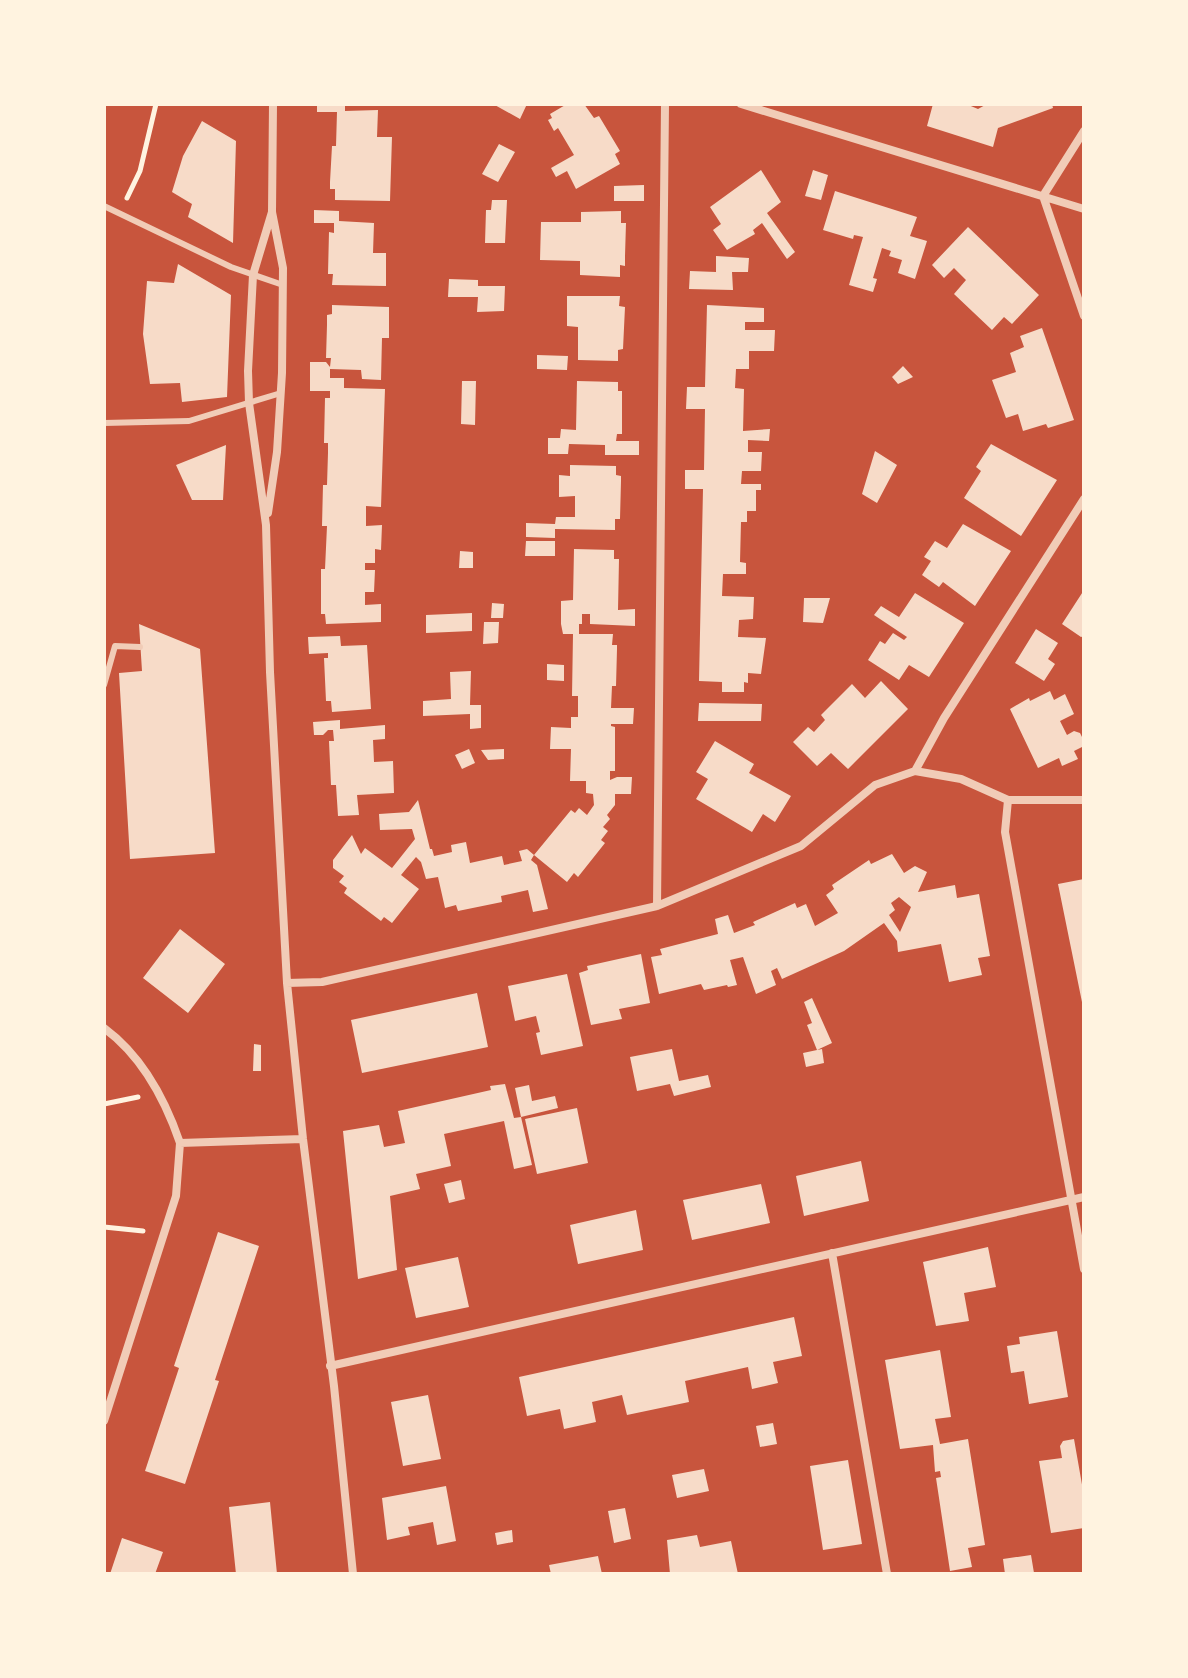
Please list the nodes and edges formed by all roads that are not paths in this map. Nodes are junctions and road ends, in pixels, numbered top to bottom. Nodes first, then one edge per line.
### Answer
1 (273, 104) edge
2 (665, 104) edge
3 (741, 104) edge
4 (1084, 131) edge
5 (1043, 196) junction
6 (104, 206) edge
7 (1084, 209) edge
8 (272, 212) junction
9 (253, 275) junction
10 (283, 285) junction
11 (1084, 316) edge
12 (281, 393) junction
13 (249, 403) junction
14 (104, 423) edge
15 (1084, 499) edge
16 (266, 525) junction
17 (140, 647) dead end
18 (104, 685) edge
19 (915, 771) junction
20 (1008, 800) junction
21 (1084, 800) edge
22 (657, 906) junction
23 (287, 983) junction
24 (104, 1028) edge
25 (303, 1139) junction
26 (180, 1143) junction
27 (1084, 1197) edge
28 (1072, 1200) junction
29 (832, 1253) junction
30 (1084, 1269) edge
31 (330, 1366) junction
32 (104, 1421) edge
33 (353, 1574) edge
34 (887, 1574) edge

1 - 8 street
2 - 22 street
3 - 5 street
4 - 5 street
5 - 7 street
5 - 11 street
6 - 9 lane
8 - 9 street
8 - 10 street
9 - 10 lane
9 - 13 street
10 - 12 street
12 - 13 lane
12 - 16 street
13 - 14 lane
13 - 16 street
15 - 19 street
16 - 23 street
17 - 18 lane
19 - 20 street
19 - 22 street
20 - 21 street
20 - 28 street
22 - 23 street
23 - 25 street
24 - 26 street
25 - 26 street
25 - 31 street
26 - 32 street
27 - 28 street
28 - 29 street
28 - 30 street
29 - 31 street
29 - 34 street
31 - 33 street

